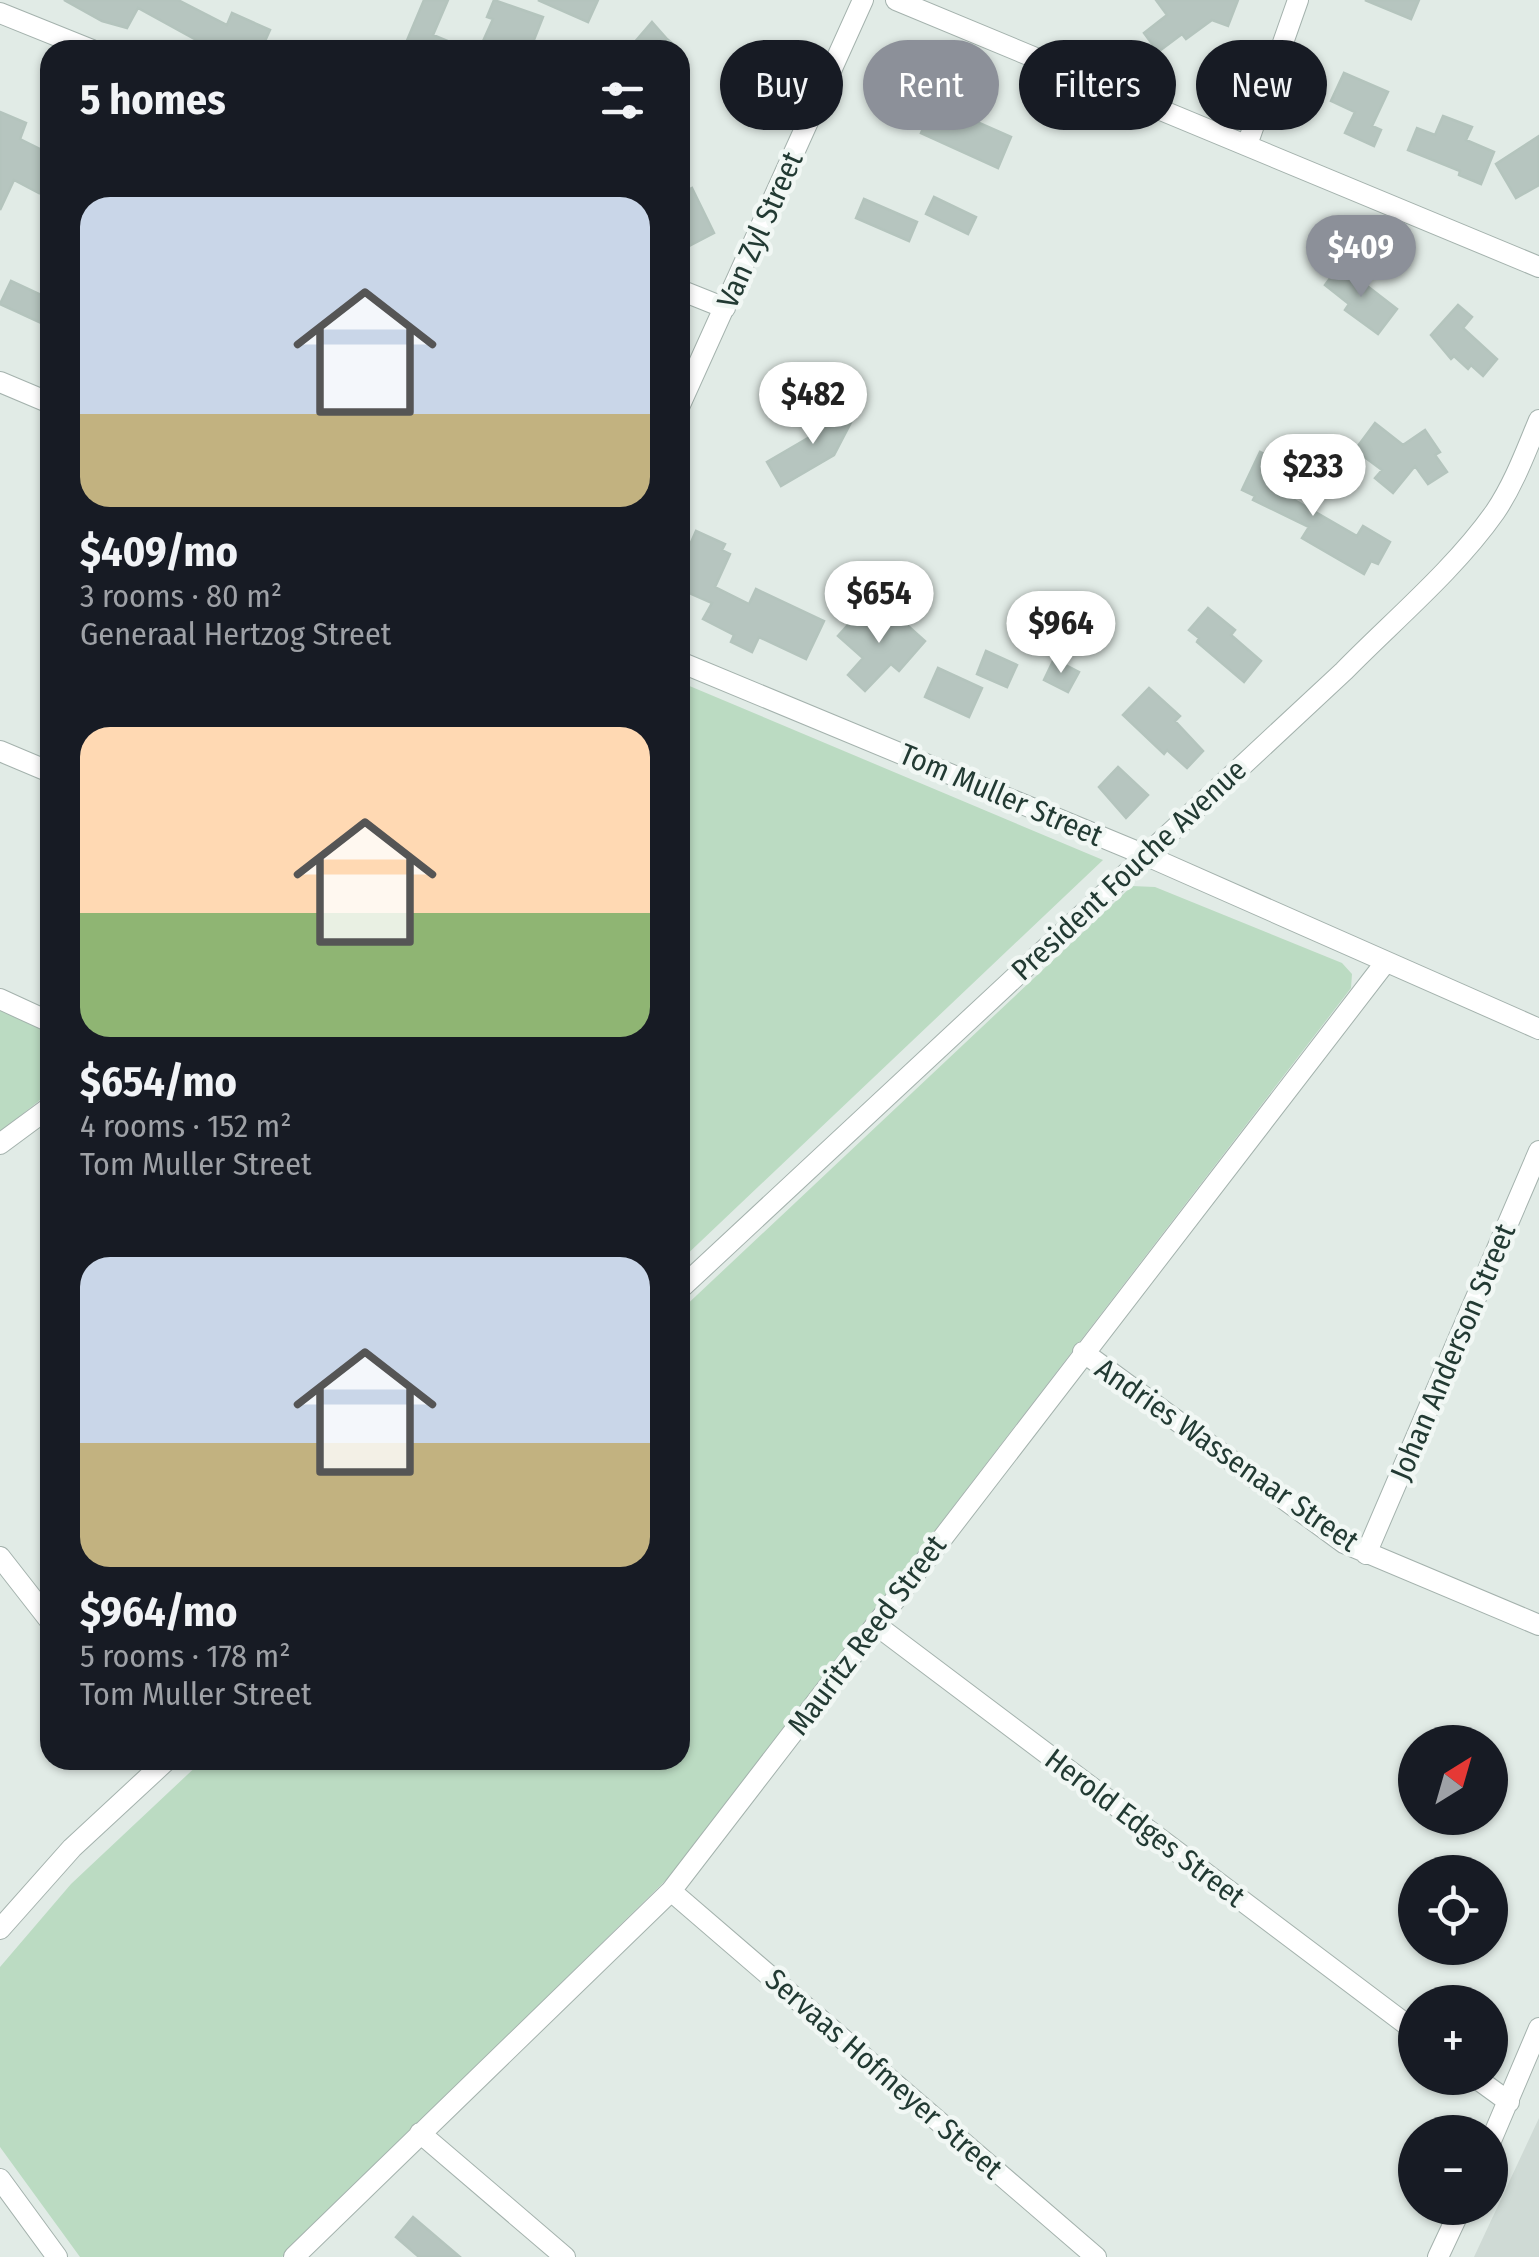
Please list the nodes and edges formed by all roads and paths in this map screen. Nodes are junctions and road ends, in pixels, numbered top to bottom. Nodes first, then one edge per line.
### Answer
1 (863, 0) edge
2 (896, 0) edge
3 (1298, 0) edge
4 (0, 13) edge
5 (67, 40) edge
6 (1247, 146) junction
7 (1539, 267) edge
8 (690, 294) edge
9 (725, 308) junction
10 (0, 382) edge
11 (690, 383) edge
12 (40, 399) edge
13 (1539, 420) edge
14 (690, 666) edge
15 (0, 751) edge
16 (40, 768) edge
17 (1145, 855) junction
18 (1385, 963) junction
19 (0, 999) edge
20 (40, 1017) edge
21 (1539, 1029) edge
22 (40, 1117) edge
23 (0, 1144) edge
24 (1539, 1151) edge
25 (690, 1280) edge
26 (1083, 1352) junction
27 (1366, 1554) junction
28 (0, 1558) edge
29 (40, 1608) edge
30 (876, 1625) junction
31 (1539, 1626) edge
32 (154, 1770) edge
33 (671, 1891) junction
34 (0, 1930) edge
35 (1398, 2019) edge
36 (1539, 2028) edge
37 (1499, 2095) edge
38 (1509, 2102) junction
39 (1503, 2115) edge
40 (420, 2132) junction
41 (0, 2179) edge
42 (1453, 2225) edge
43 (58, 2257) edge
44 (294, 2257) edge
45 (565, 2257) edge
46 (1096, 2257) edge
47 (1438, 2257) edge

1 - 9 street, Van Zyl Street
2 - 6 street
3 - 6 street
4 - 5 street
6 - 7 street
8 - 9 street
9 - 11 street, Van Zyl Street
10 - 12 street
13 - 17 street, President Fouche Avenue
14 - 17 street, Tom Muller Street
15 - 16 street
17 - 18 street, Tom Muller Street
17 - 25 street, President Fouche Avenue
18 - 21 street, Tom Muller Street
18 - 26 street, Mauritz Reed Street
19 - 20 street
22 - 23 street
24 - 27 street, Johan Anderson Street
26 - 27 street, Andries Wassenaar Street
26 - 30 street, Mauritz Reed Street
27 - 31 street, Andries Wassenaar Street
28 - 29 street
30 - 33 street, Mauritz Reed Street
30 - 35 street, Herold Edges Street
32 - 34 street
33 - 40 street, Mauritz Reed Street
33 - 46 street, Servaas Hofmeyer Street
36 - 38 street
37 - 38 street
38 - 39 street
40 - 44 street, Mauritz Reed Street
40 - 45 street
41 - 43 street
42 - 47 street

